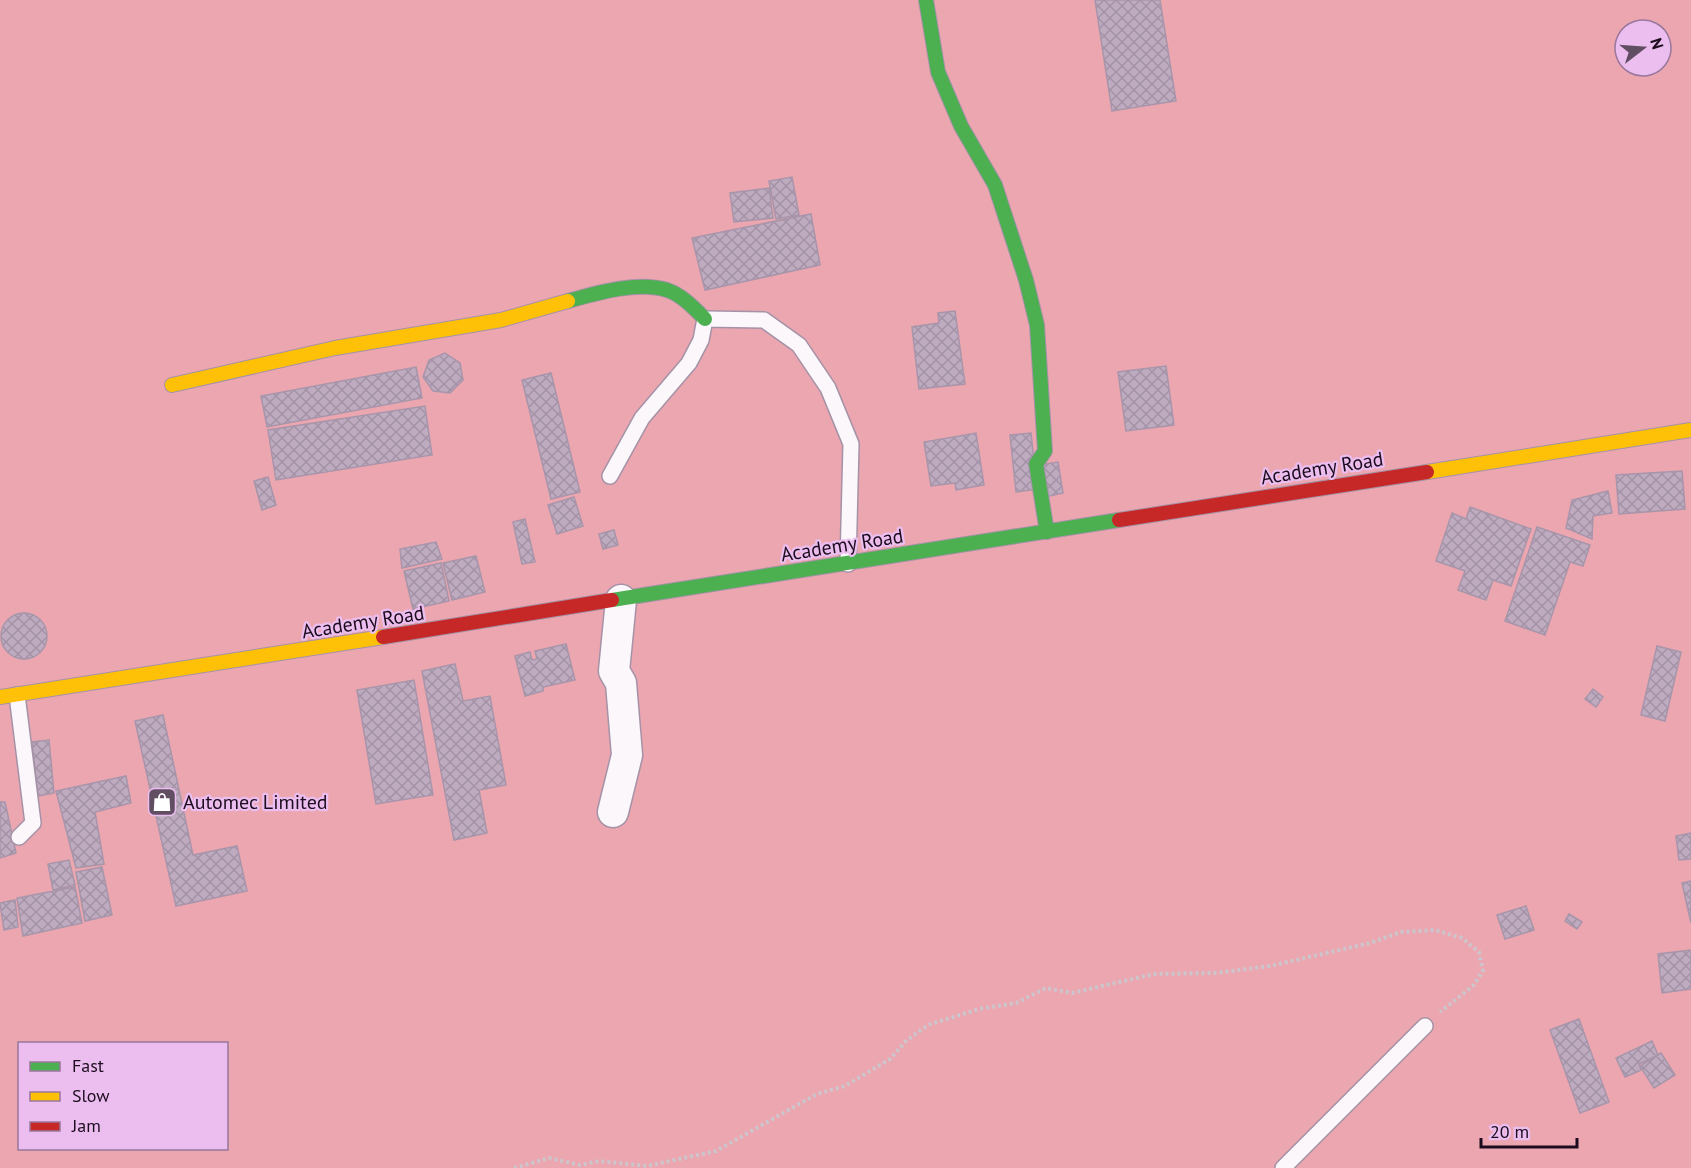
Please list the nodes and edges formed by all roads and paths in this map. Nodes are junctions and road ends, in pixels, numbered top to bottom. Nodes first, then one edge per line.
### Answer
1 (926, 0) edge
2 (705, 319) junction
3 (172, 385) dead end
4 (1691, 430) edge
5 (610, 476) dead end
6 (1047, 532) junction
7 (848, 564) junction
8 (621, 600) junction
9 (16, 695) junction
10 (0, 698) edge
11 (613, 812) dead end
12 (19, 837) dead end
13 (1425, 1026) joint
14 (514, 1168) edge
15 (1283, 1168) edge

1 - 6 street
2 - 3 street
2 - 5 lane
2 - 7 lane
4 - 6 street, Academy Road
6 - 7 street, Academy Road
7 - 8 street, Academy Road
8 - 9 street, Academy Road
8 - 11 street
9 - 10 street, Academy Road
9 - 12 lane
13 - 14 path
13 - 15 lane

